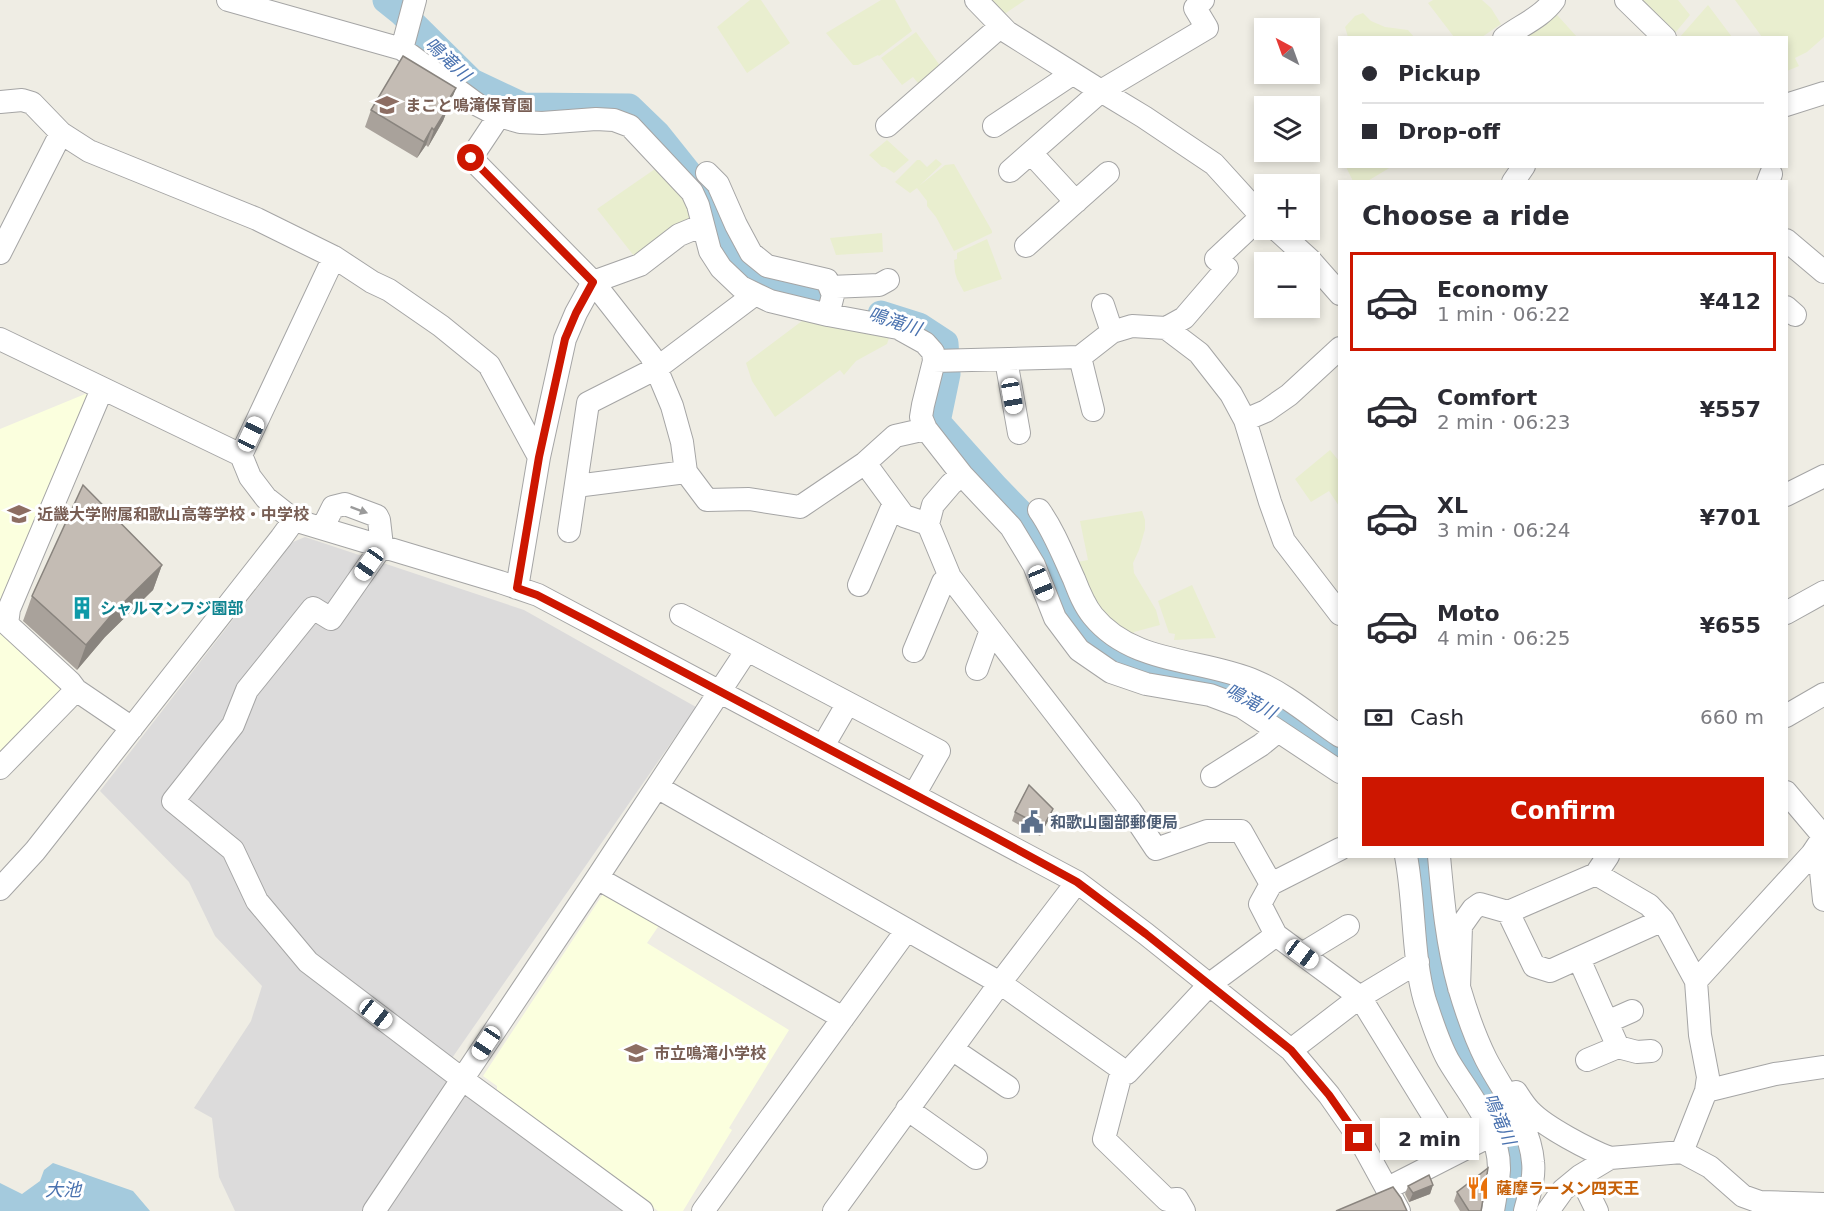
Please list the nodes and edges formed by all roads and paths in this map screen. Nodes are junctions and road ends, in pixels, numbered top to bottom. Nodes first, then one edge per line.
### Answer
1 (228, 0) edge
2 (415, 0) edge
3 (976, 0) edge
4 (1203, 0) edge
5 (1554, 0) edge
6 (1626, 0) edge
7 (1001, 26) junction
8 (1507, 36) edge
9 (1663, 36) edge
10 (402, 49) junction
11 (1072, 74) junction
12 (1101, 92) junction
13 (1824, 93) edge
14 (0, 102) edge
15 (1788, 104) edge
16 (499, 116) junction
17 (887, 126) dead end
18 (994, 126) dead end
19 (61, 132) junction
20 (1031, 153) junction
21 (1010, 171) dead end
22 (707, 173) dead end
23 (1108, 173) dead end
24 (1076, 202) junction
25 (1254, 206) edge
26 (703, 225) junction
27 (1254, 231) edge
28 (1289, 240) edge
29 (1788, 242) edge
30 (1026, 246) dead end
31 (0, 253) edge
32 (334, 258) junction
33 (1824, 272) edge
34 (888, 280) dead end
35 (593, 282) junction
36 (1338, 292) edge
37 (754, 295) junction
38 (830, 302) junction
39 (1104, 305) dead end
40 (1166, 328) junction
41 (1112, 332) junction
42 (0, 339) edge
43 (1338, 350) edge
44 (1080, 357) junction
45 (1006, 360) junction
46 (944, 361) junction
47 (657, 368) junction
48 (102, 389) junction
49 (1093, 410) dead end
50 (1245, 420) junction
51 (927, 429) junction
52 (1019, 433) dead end
53 (242, 455) junction
54 (539, 457) junction
55 (865, 464) junction
56 (686, 472) junction
57 (962, 475) junction
58 (1824, 476) edge
59 (576, 486) junction
60 (1788, 494) edge
61 (894, 503) junction
62 (1039, 510) dead end
63 (294, 520) junction
64 (928, 524) junction
65 (569, 531) dead end
66 (382, 546) junction
67 (950, 577) junction
68 (859, 585) dead end
69 (517, 588) junction
70 (1824, 592) edge
71 (1338, 611) edge
72 (1788, 612) edge
73 (681, 615) dead end
74 (991, 630) junction
75 (747, 650) junction
76 (914, 651) dead end
77 (977, 669) dead end
78 (76, 690) junction
79 (720, 691) junction
80 (1824, 694) edge
81 (848, 702) junction
82 (1788, 715) edge
83 (132, 728) junction
84 (1277, 732) junction
85 (1338, 735) edge
86 (823, 746) junction
87 (0, 768) edge
88 (1338, 770) edge
89 (1212, 776) dead end
90 (657, 787) junction
91 (914, 795) junction
92 (1788, 795) edge
93 (1820, 842) edge
94 (1338, 850) edge
95 (1406, 858) edge
96 (1438, 858) edge
97 (1602, 865) edge
98 (597, 878) junction
99 (1077, 882) junction
100 (1271, 884) junction
101 (0, 889) edge
102 (1824, 900) edge
103 (1508, 912) junction
104 (1663, 920) junction
105 (1348, 926) dead end
106 (906, 931) junction
107 (1276, 935) junction
108 (1302, 954) junction
109 (1579, 958) junction
110 (1418, 963) junction
111 (1696, 981) junction
112 (1000, 983) junction
113 (1210, 984) junction
114 (1459, 988) junction
115 (1359, 996) junction
116 (1632, 1011) dead end
117 (843, 1018) junction
118 (1607, 1022) junction
119 (1476, 1037) junction
120 (1618, 1047) junction
121 (952, 1049) junction
122 (1291, 1050) junction
123 (1651, 1051) dead end
124 (1587, 1060) dead end
125 (1824, 1067) edge
126 (1122, 1070) junction
127 (462, 1079) junction
128 (1008, 1087) dead end
129 (1706, 1091) junction
130 (907, 1109) junction
131 (1492, 1135) junction
132 (1682, 1152) junction
133 (1456, 1153) junction
134 (976, 1158) dead end
135 (1610, 1158) junction
136 (1580, 1176) junction
137 (1388, 1188) junction
138 (1824, 1204) edge
139 (632, 1208) edge
140 (374, 1211) edge
141 (703, 1211) edge
142 (834, 1211) edge
143 (1184, 1211) edge
144 (1399, 1211) edge
145 (1493, 1211) edge
146 (1525, 1211) edge
147 (1548, 1211) edge
148 (1597, 1211) edge

1 - 10 street
2 - 10 street
3 - 7 street
4 - 12 street
5 - 8 street
6 - 9 street
7 - 11 street
7 - 17 street
10 - 16 street
11 - 12 street
11 - 18 street
12 - 20 street
12 - 25 street
13 - 15 street
14 - 19 street
16 - 26 street
16 - 35 street
19 - 31 street
19 - 32 street
20 - 21 street
20 - 24 street
22 - 38 street
23 - 24 street
24 - 30 street
26 - 35 street
26 - 37 street
27 - 40 street
28 - 36 street
29 - 33 street
32 - 53 street
32 - 54 street
34 - 38 street
35 - 47 street
35 - 54 street
37 - 38 street
37 - 47 street
38 - 46 street
39 - 41 street
40 - 41 street
40 - 50 street
41 - 44 street
42 - 48 street
43 - 50 street
44 - 45 street
44 - 49 street
45 - 46 street
45 - 52 street
46 - 51 street
47 - 56 street
47 - 59 street
48 - 53 street
48 - 78 street
50 - 71 street
51 - 55 street
51 - 57 street
53 - 63 street
54 - 69 street
55 - 56 street
55 - 61 street
56 - 59 street
57 - 64 street
57 - 84 street
58 - 60 street
59 - 65 street
61 - 64 street
61 - 68 street
62 - 85 street
63 - 66 street
63 - 83 street
64 - 67 street
66 - 69 street
66 - 127 street
67 - 74 street
67 - 76 street
69 - 79 street
70 - 72 street
73 - 75 street
74 - 77 street
74 - 100 street
75 - 79 street
75 - 81 street
78 - 83 street
78 - 87 street
79 - 86 street
79 - 90 street
80 - 82 street
81 - 86 street
81 - 91 street
83 - 101 street
84 - 88 street
84 - 89 street
86 - 91 street
90 - 98 street
90 - 106 street
91 - 99 street
92 - 93 street
93 - 102 street
93 - 111 street
94 - 100 street
95 - 110 street
96 - 114 street
97 - 103 street
97 - 104 street
98 - 117 street
98 - 127 street
99 - 112 street
99 - 113 street
100 - 107 street
103 - 109 street
103 - 114 street
104 - 109 street
104 - 111 street
105 - 108 street
106 - 112 street
106 - 117 street
107 - 108 street
107 - 113 street
108 - 115 street
109 - 118 street
110 - 115 street
110 - 131 street
111 - 129 street
112 - 121 street
112 - 126 street
113 - 122 street
113 - 126 street
114 - 119 street
115 - 122 street
115 - 133 street
116 - 118 street
117 - 141 street
118 - 120 street
119 - 135 street
119 - 146 street
120 - 123 street
120 - 124 street
121 - 128 street
121 - 130 street
122 - 137 street
125 - 129 street
126 - 143 street
127 - 139 street
127 - 140 street
129 - 132 street
130 - 134 street
130 - 142 street
131 - 133 street
131 - 145 street
132 - 135 street
132 - 138 street
133 - 137 street
135 - 136 street
136 - 147 street
136 - 148 street
137 - 144 street

